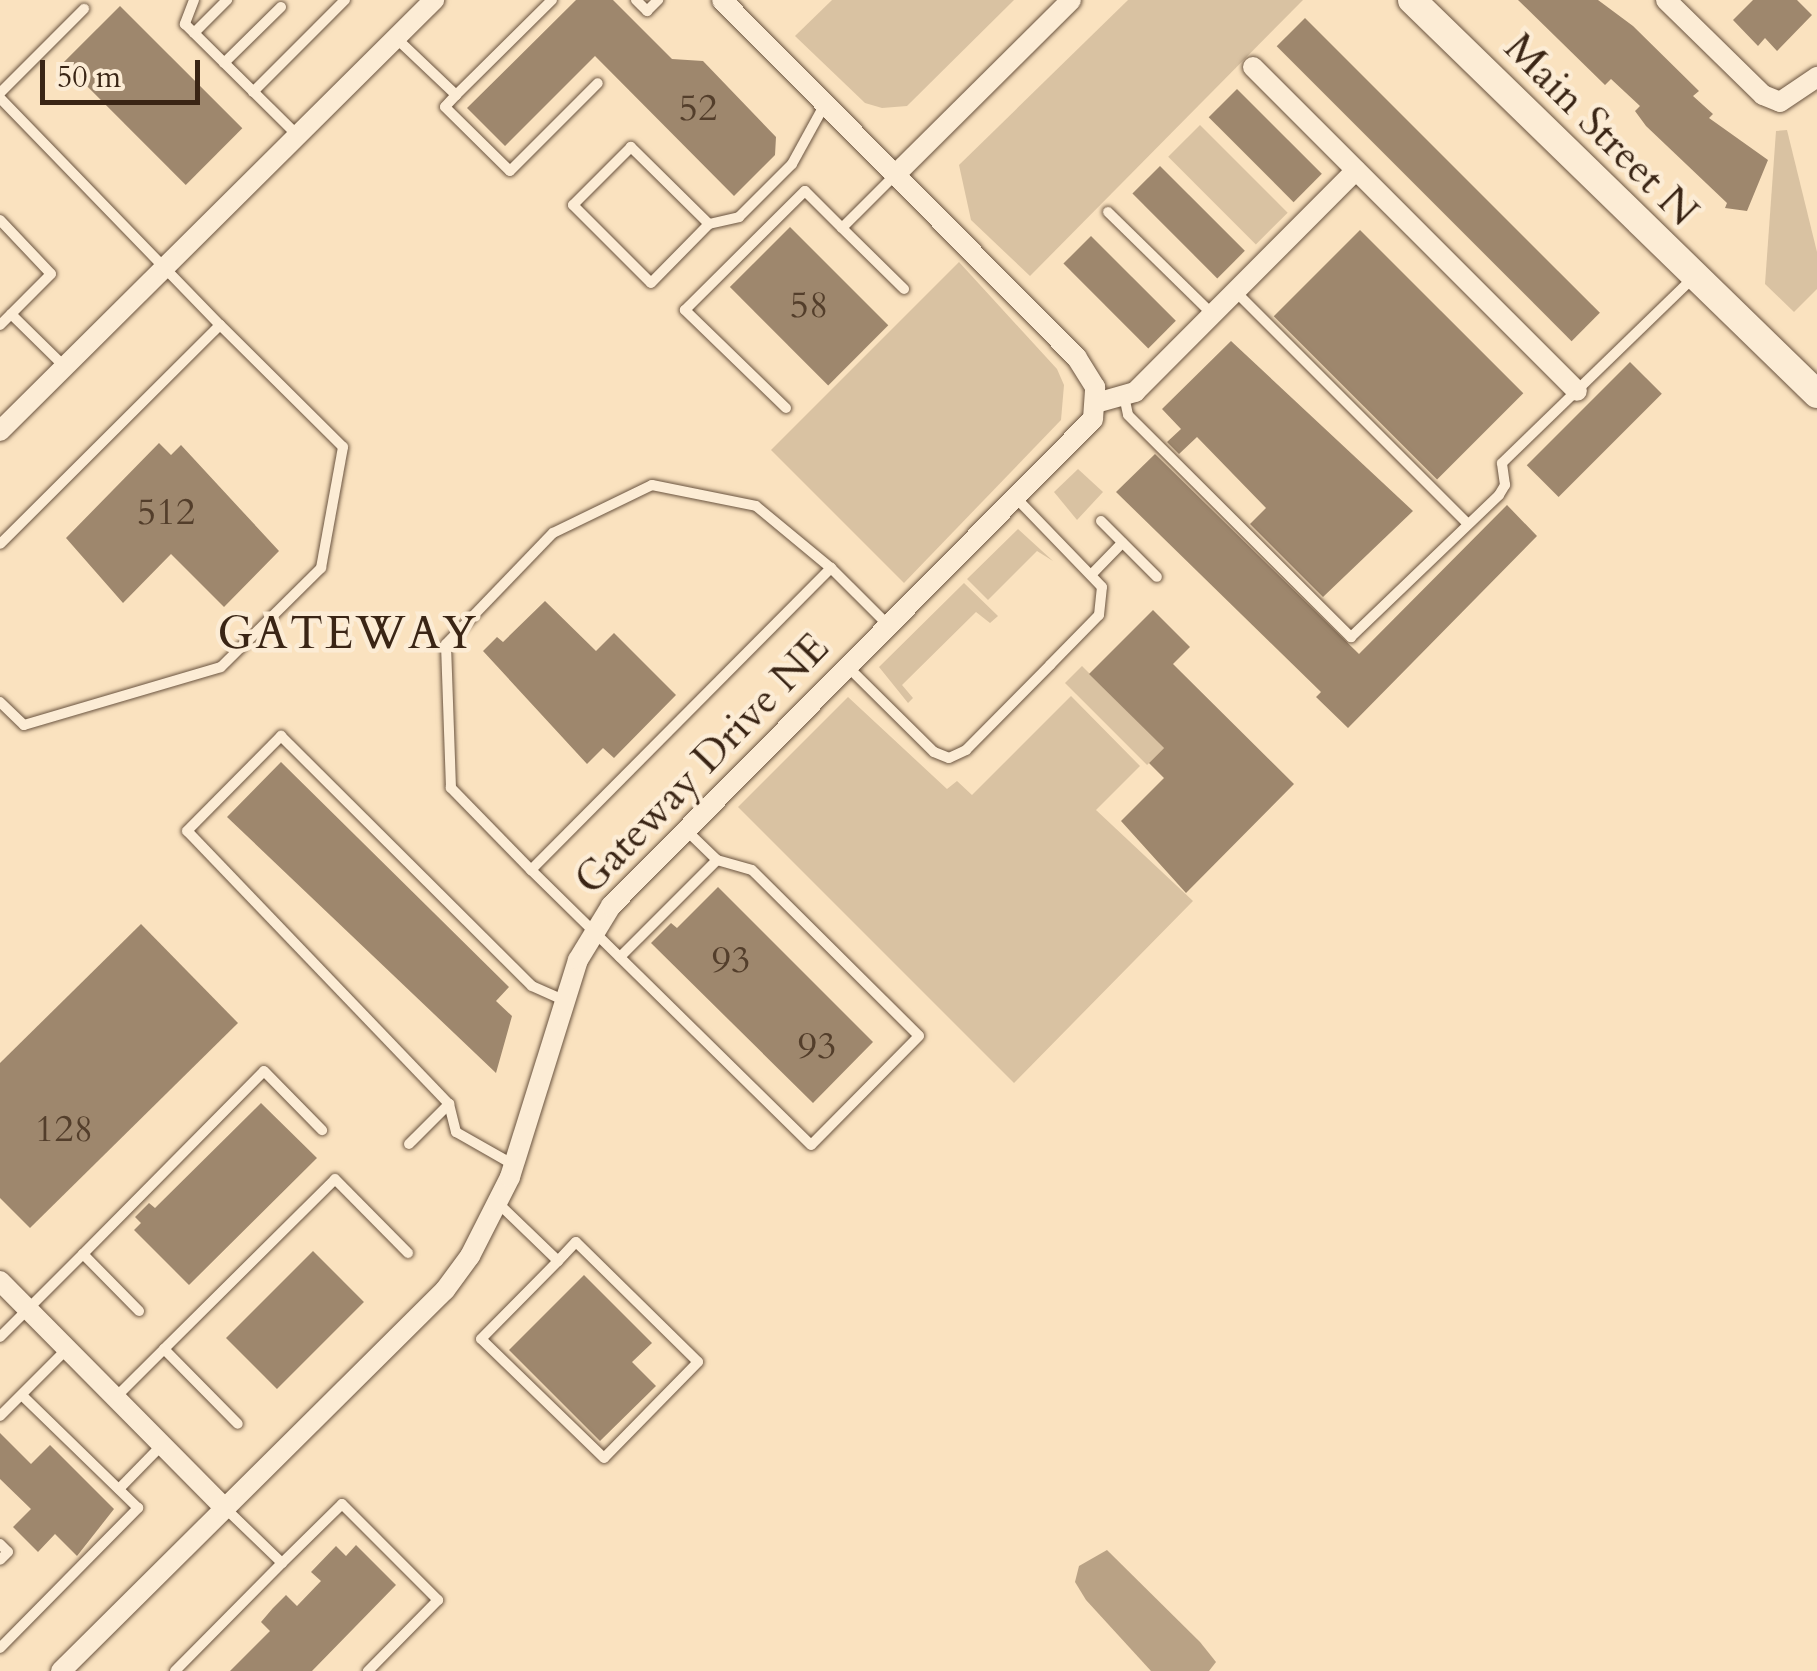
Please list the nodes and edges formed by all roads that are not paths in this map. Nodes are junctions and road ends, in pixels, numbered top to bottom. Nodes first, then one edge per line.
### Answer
1 (194, 0) edge
2 (227, 0) edge
3 (345, 0) edge
4 (434, 0) edge
5 (552, 0) edge
6 (636, 0) edge
7 (658, 0) edge
8 (722, 0) edge
9 (1072, 0) edge
10 (1412, 0) edge
11 (1666, 0) edge
12 (281, 7) dead end
13 (84, 8) dead end
14 (194, 33) junction
15 (396, 38) junction
16 (224, 63) junction
17 (1253, 67) dead end
18 (1817, 77) edge
19 (598, 83) dead end
20 (253, 92) junction
21 (456, 95) junction
22 (0, 96) edge
23 (824, 104) junction
24 (297, 136) junction
25 (1356, 170) junction
26 (895, 175) junction
27 (1108, 212) dead end
28 (0, 220) edge
29 (709, 224) junction
30 (842, 228) junction
31 (164, 267) junction
32 (1693, 277) junction
33 (904, 290) dead end
34 (1235, 292) junction
35 (11, 314) junction
36 (1212, 314) junction
37 (0, 325) edge
38 (220, 325) junction
39 (65, 366) junction
40 (1577, 391) junction
41 (1817, 394) edge
42 (1124, 396) junction
43 (1096, 403) junction
44 (786, 408) dead end
45 (0, 431) edge
46 (1016, 498) junction
47 (1101, 521) dead end
48 (1468, 523) junction
49 (1122, 542) junction
50 (0, 544) edge
51 (831, 568) junction
52 (1090, 575) junction
53 (1158, 577) dead end
54 (889, 626) junction
55 (848, 667) junction
56 (0, 702) edge
57 (686, 830) junction
58 (717, 860) junction
59 (531, 870) junction
60 (594, 931) junction
61 (620, 957) junction
62 (563, 1000) junction
63 (449, 1104) junction
64 (322, 1130) dead end
65 (409, 1144) dead end
66 (514, 1165) junction
67 (499, 1204) junction
68 (408, 1253) dead end
69 (83, 1254) junction
70 (558, 1261) junction
71 (0, 1281) edge
72 (28, 1309) junction
73 (139, 1311) dead end
74 (0, 1337) edge
75 (67, 1348) junction
76 (164, 1349) junction
77 (22, 1395) junction
78 (115, 1397) junction
79 (0, 1416) edge
80 (238, 1424) dead end
81 (162, 1445) junction
82 (118, 1489) junction
83 (225, 1508) junction
84 (0, 1544) edge
85 (0, 1560) edge
86 (282, 1564) junction
87 (0, 1648) edge
88 (62, 1671) edge
89 (175, 1671) edge
90 (368, 1671) edge

1 - 14 lane
2 - 14 lane
3 - 20 lane
4 - 15 street
5 - 21 lane
6 - 7 lane
8 - 23 street
9 - 26 street
10 - 32 street, Main Street N
11 - 18 street
12 - 16 lane
13 - 22 lane
14 - 16 lane
15 - 21 lane
15 - 24 street
16 - 20 lane
17 - 25 street
19 - 21 lane
20 - 24 lane
22 - 31 lane
23 - 26 street
23 - 29 lane
24 - 31 street
25 - 34 street
25 - 40 street
26 - 30 lane
26 - 43 street
27 - 36 lane
28 - 35 lane
29 - 29 lane
30 - 33 lane
30 - 44 lane
31 - 38 lane
31 - 39 street
32 - 40 lane
32 - 41 street, Main Street N
34 - 36 street
34 - 48 lane
35 - 37 lane
35 - 39 lane
36 - 42 street
38 - 50 lane
38 - 56 lane
39 - 45 street
40 - 48 lane
42 - 43 street
42 - 48 lane
43 - 46 street, Gateway Drive NE
46 - 52 lane
46 - 54 street, Gateway Drive NE
47 - 49 lane
49 - 52 lane
49 - 53 lane
51 - 54 lane
51 - 59 lane
51 - 59 lane
52 - 55 lane
54 - 55 street, Gateway Drive NE
55 - 57 street, Gateway Drive NE
57 - 58 lane
57 - 60 street, Gateway Drive NE
58 - 61 lane
58 - 61 lane
59 - 60 lane
60 - 61 lane
60 - 62 street, Gateway Drive NE
62 - 63 lane
62 - 66 street, Gateway Drive NE
63 - 65 lane
63 - 66 lane
64 - 69 lane
66 - 67 street, Gateway Drive NE
67 - 70 lane
67 - 83 street, Gateway Drive NE
68 - 76 lane
69 - 72 lane
69 - 73 lane
70 - 70 lane
71 - 72 street
72 - 74 lane
72 - 75 street
75 - 77 lane
75 - 78 street
76 - 78 lane
76 - 80 lane
77 - 79 lane
77 - 82 lane
78 - 81 street
81 - 82 lane
81 - 83 street
82 - 87 lane
83 - 86 lane
83 - 88 street, Gateway Drive NE
84 - 85 lane
86 - 89 lane
86 - 90 lane

